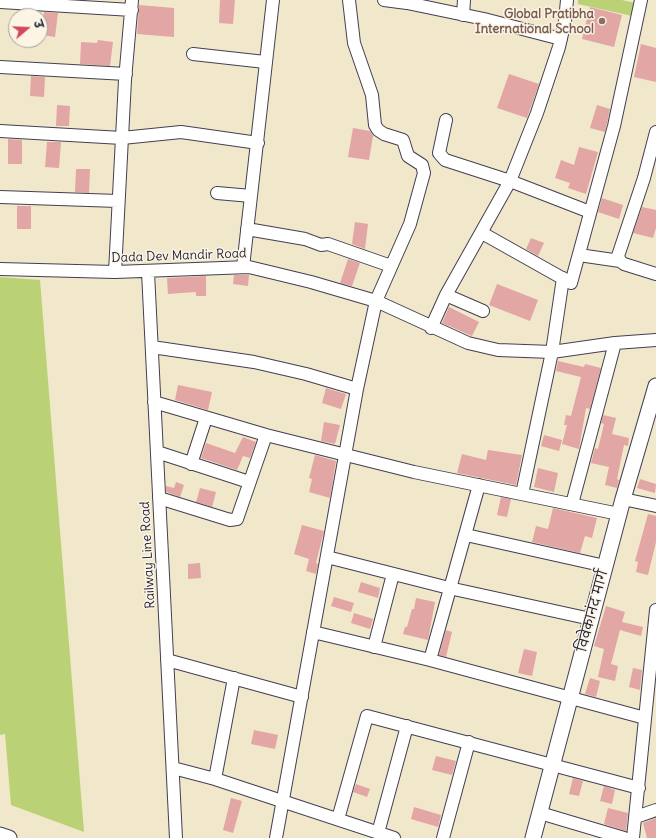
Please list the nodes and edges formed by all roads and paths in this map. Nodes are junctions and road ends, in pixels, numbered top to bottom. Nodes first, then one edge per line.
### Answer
1 (273, 0) edge
2 (349, 0) edge
3 (384, 0) edge
4 (464, 0) edge
5 (566, 0) edge
6 (641, 0) edge
7 (407, 1) edge
8 (0, 2) edge
9 (426, 4) edge
10 (132, 5) edge
11 (463, 15) junction
12 (561, 39) junction
13 (193, 54) dead end
14 (265, 62) junction
15 (0, 67) edge
16 (126, 74) junction
17 (446, 120) dead end
18 (0, 131) edge
19 (656, 132) edge
20 (122, 138) junction
21 (258, 143) junction
22 (510, 181) junction
23 (218, 193) dead end
24 (251, 196) junction
25 (0, 197) edge
26 (118, 201) junction
27 (590, 212) junction
28 (247, 229) junction
29 (482, 233) junction
30 (579, 255) junction
31 (620, 261) junction
32 (391, 266) junction
33 (243, 267) junction
34 (0, 269) edge
35 (115, 272) junction
36 (148, 272) junction
37 (656, 274) edge
38 (563, 278) junction
39 (446, 295) junction
40 (376, 301) junction
41 (483, 311) dead end
42 (431, 328) junction
43 (656, 340) edge
44 (615, 343) junction
45 (152, 347) junction
46 (552, 352) junction
47 (656, 386) edge
48 (357, 389) junction
49 (154, 402) junction
50 (206, 418) junction
51 (651, 424) edge
52 (266, 434) junction
53 (157, 452) junction
54 (345, 456) junction
55 (191, 464) junction
56 (250, 482) junction
57 (480, 485) junction
58 (522, 494) junction
59 (159, 498) junction
60 (572, 504) junction
61 (656, 506) edge
62 (621, 507) junction
63 (466, 534) junction
64 (327, 557) junction
65 (605, 566) junction
66 (393, 574) junction
67 (449, 588) junction
68 (656, 616) edge
69 (591, 619) junction
70 (313, 632) junction
71 (654, 645) edge
72 (374, 647) junction
73 (167, 660) junction
74 (430, 660) junction
75 (234, 678) junction
76 (302, 697) junction
77 (570, 697) junction
78 (645, 718) junction
79 (408, 726) junction
80 (469, 742) junction
81 (553, 764) junction
82 (172, 768) junction
83 (215, 779) junction
84 (639, 788) junction
85 (283, 801) junction
86 (656, 810) edge
87 (540, 813) junction
88 (636, 817) junction
89 (338, 819) junction
90 (378, 833) junction
91 (0, 835) edge
92 (9, 838) edge
93 (176, 838) edge
94 (276, 838) edge
95 (394, 838) edge
96 (443, 838) edge
97 (533, 838) edge
98 (624, 838) edge
99 (633, 838) edge

1 - 14 street
2 - 32 street
3 - 7 street
4 - 11 street
5 - 12 street
6 - 27 street
7 - 9 street
8 - 10 street
9 - 11 street
10 - 16 street
11 - 12 street
12 - 22 street
13 - 14 street
14 - 21 street
15 - 16 street
16 - 20 street
17 - 22 street
18 - 20 street
19 - 31 street
20 - 21 street
20 - 26 street
21 - 24 street
22 - 27 street
22 - 29 street
23 - 24 street
24 - 28 street
25 - 26 street
26 - 35 street
27 - 30 street
28 - 32 street
28 - 33 street
29 - 38 street
29 - 39 street
30 - 31 street
30 - 38 street
31 - 37 street
32 - 40 street
33 - 36 street, Dada Dev Mandir Road
33 - 40 street, Dada Dev Mandir Road
34 - 35 street, Dada Dev Mandir Road
35 - 36 street, Dada Dev Mandir Road
36 - 45 street, Railway Line Road
38 - 46 street
39 - 41 street
39 - 42 street
40 - 42 street, Dada Dev Mandir Road
40 - 48 street
42 - 46 street, Dada Dev Mandir Road
43 - 44 street, Dada Dev Mandir Road
44 - 46 street, Dada Dev Mandir Road
44 - 60 street
45 - 48 street
45 - 49 street, Railway Line Road
46 - 58 street
47 - 51 street, विवेकानंद मार्ग
48 - 54 street
49 - 50 street
49 - 53 street, Railway Line Road
50 - 52 street
50 - 55 street
51 - 62 street, विवेकानंद मार्ग
52 - 54 street
52 - 56 street
53 - 55 street
53 - 59 street, Railway Line Road
54 - 57 street
54 - 64 street
55 - 56 street
56 - 59 street
57 - 58 street
57 - 63 street
58 - 60 street
59 - 73 street, Railway Line Road
60 - 62 street
61 - 62 street
62 - 65 street, विवेकानंद मार्ग
63 - 65 street
63 - 67 street
64 - 66 street
64 - 70 street
65 - 69 street, विवेकानंद मार्ग
66 - 67 street
66 - 72 street
67 - 69 street
67 - 74 street
68 - 71 street
69 - 77 street, विवेकानंद मार्ग
70 - 72 street
70 - 76 street
71 - 78 street
72 - 74 street
73 - 75 street
73 - 82 street, Railway Line Road
74 - 77 street
75 - 76 street
75 - 83 street
76 - 85 street
77 - 78 street
77 - 81 street, विवेकानंद मार्ग
78 - 84 street
79 - 80 street
79 - 89 street
79 - 90 street
80 - 81 street
80 - 96 street
81 - 84 street
81 - 87 street, विवेकानंद मार्ग
82 - 83 street
82 - 93 street, Railway Line Road
83 - 85 street
84 - 88 street
85 - 89 street
85 - 94 street
86 - 88 street
87 - 97 street, विवेकानंद मार्ग
87 - 98 street
88 - 99 street
89 - 90 street
90 - 95 street
91 - 92 street

